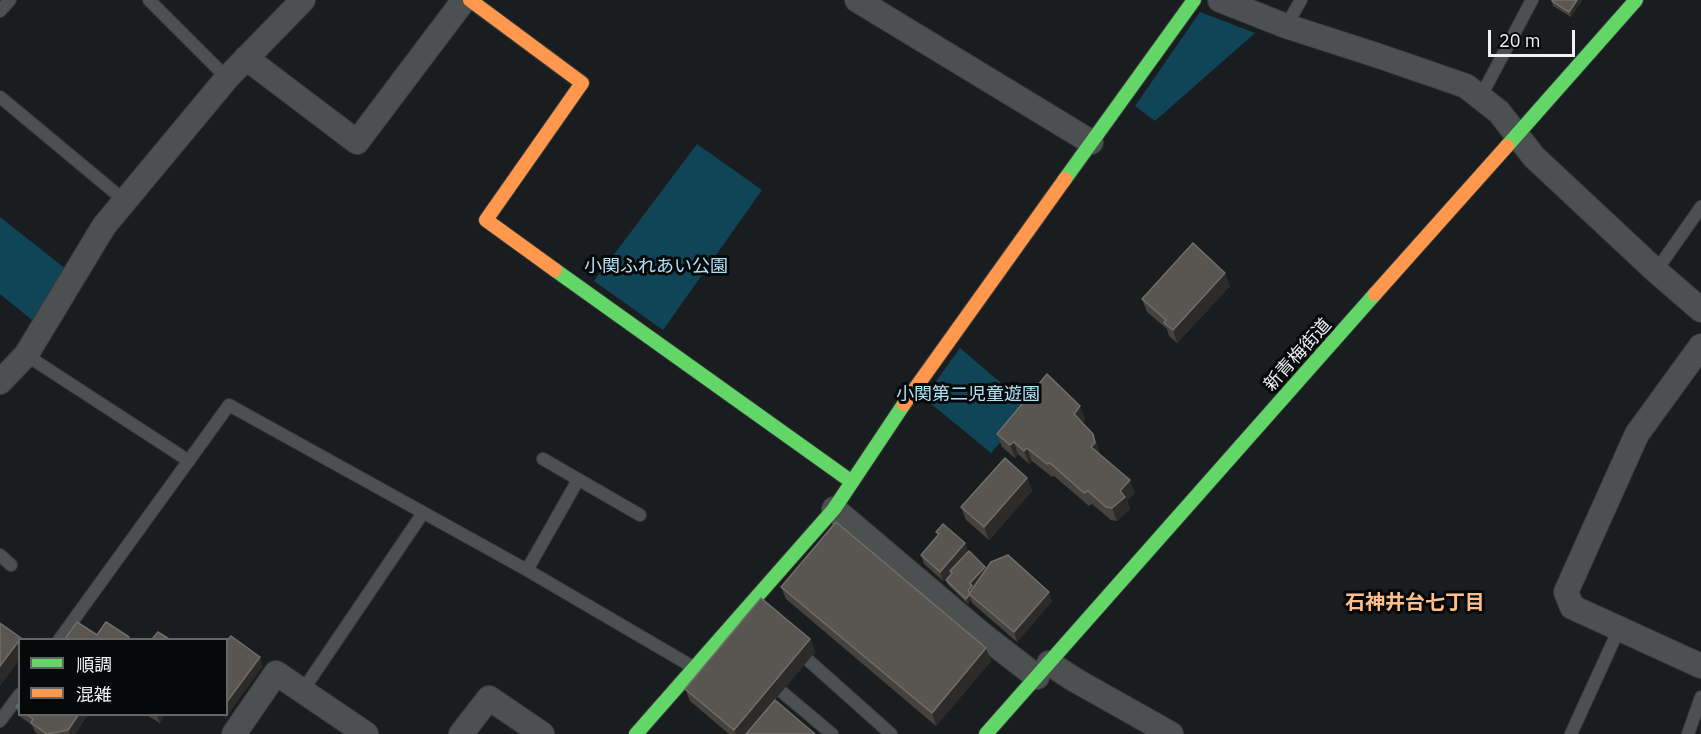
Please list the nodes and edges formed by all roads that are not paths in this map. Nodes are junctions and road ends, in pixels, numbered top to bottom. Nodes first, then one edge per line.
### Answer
1 (149, 0) edge
2 (464, 0) edge
3 (470, 0) edge
4 (857, 0) edge
5 (1194, 0) edge
6 (1220, 0) edge
7 (1301, 0) edge
8 (1532, 0) edge
9 (1636, 0) edge
10 (293, 4) edge
11 (1286, 26) junction
12 (246, 58) junction
13 (227, 78) junction
14 (1480, 96) junction
15 (0, 98) edge
16 (1517, 134) junction
17 (1091, 142) junction
18 (125, 201) junction
19 (1701, 207) edge
20 (1656, 270) junction
21 (1701, 310) edge
22 (1701, 346) edge
23 (26, 355) junction
24 (0, 382) edge
25 (543, 459) dead end
26 (189, 461) junction
27 (578, 480) junction
28 (852, 482) junction
29 (834, 509) junction
30 (423, 513) junction
31 (640, 515) dead end
32 (0, 555) edge
33 (11, 565) dead end
34 (527, 570) junction
35 (1619, 628) junction
36 (60, 638) edge
37 (808, 660) edge
38 (1701, 666) edge
39 (694, 667) junction
40 (1043, 670) junction
41 (303, 690) junction
42 (782, 692) edge
43 (18, 697) edge
44 (1701, 697) edge
45 (0, 721) edge
46 (234, 734) edge
47 (366, 734) edge
48 (461, 734) edge
49 (542, 734) edge
50 (636, 734) edge
51 (832, 734) edge
52 (891, 734) edge
53 (986, 734) edge
54 (1171, 734) edge
55 (1571, 734) edge
56 (1688, 734) edge

1 - 13 lane
2 - 12 street
3 - 28 street
4 - 17 street
5 - 17 street
6 - 11 street
7 - 11 lane
8 - 14 lane
9 - 16 street, 新青梅街道
10 - 12 street
11 - 14 street
12 - 13 street
13 - 18 street
14 - 16 street
15 - 18 lane
16 - 20 street
16 - 40 street, 新青梅街道
17 - 28 street
18 - 23 street
19 - 20 lane
20 - 21 street
22 - 35 street
23 - 24 street
23 - 26 lane
25 - 27 lane
26 - 30 lane
26 - 36 lane
27 - 31 lane
27 - 34 lane
28 - 29 street
29 - 39 street
29 - 40 street
30 - 34 lane
30 - 41 lane
32 - 33 lane
34 - 39 lane
35 - 38 street
35 - 55 lane
37 - 52 lane
39 - 50 street
40 - 53 street, 新青梅街道
40 - 54 street
41 - 46 street
41 - 47 street
42 - 51 lane
43 - 45 lane
44 - 56 lane
48 - 49 street

